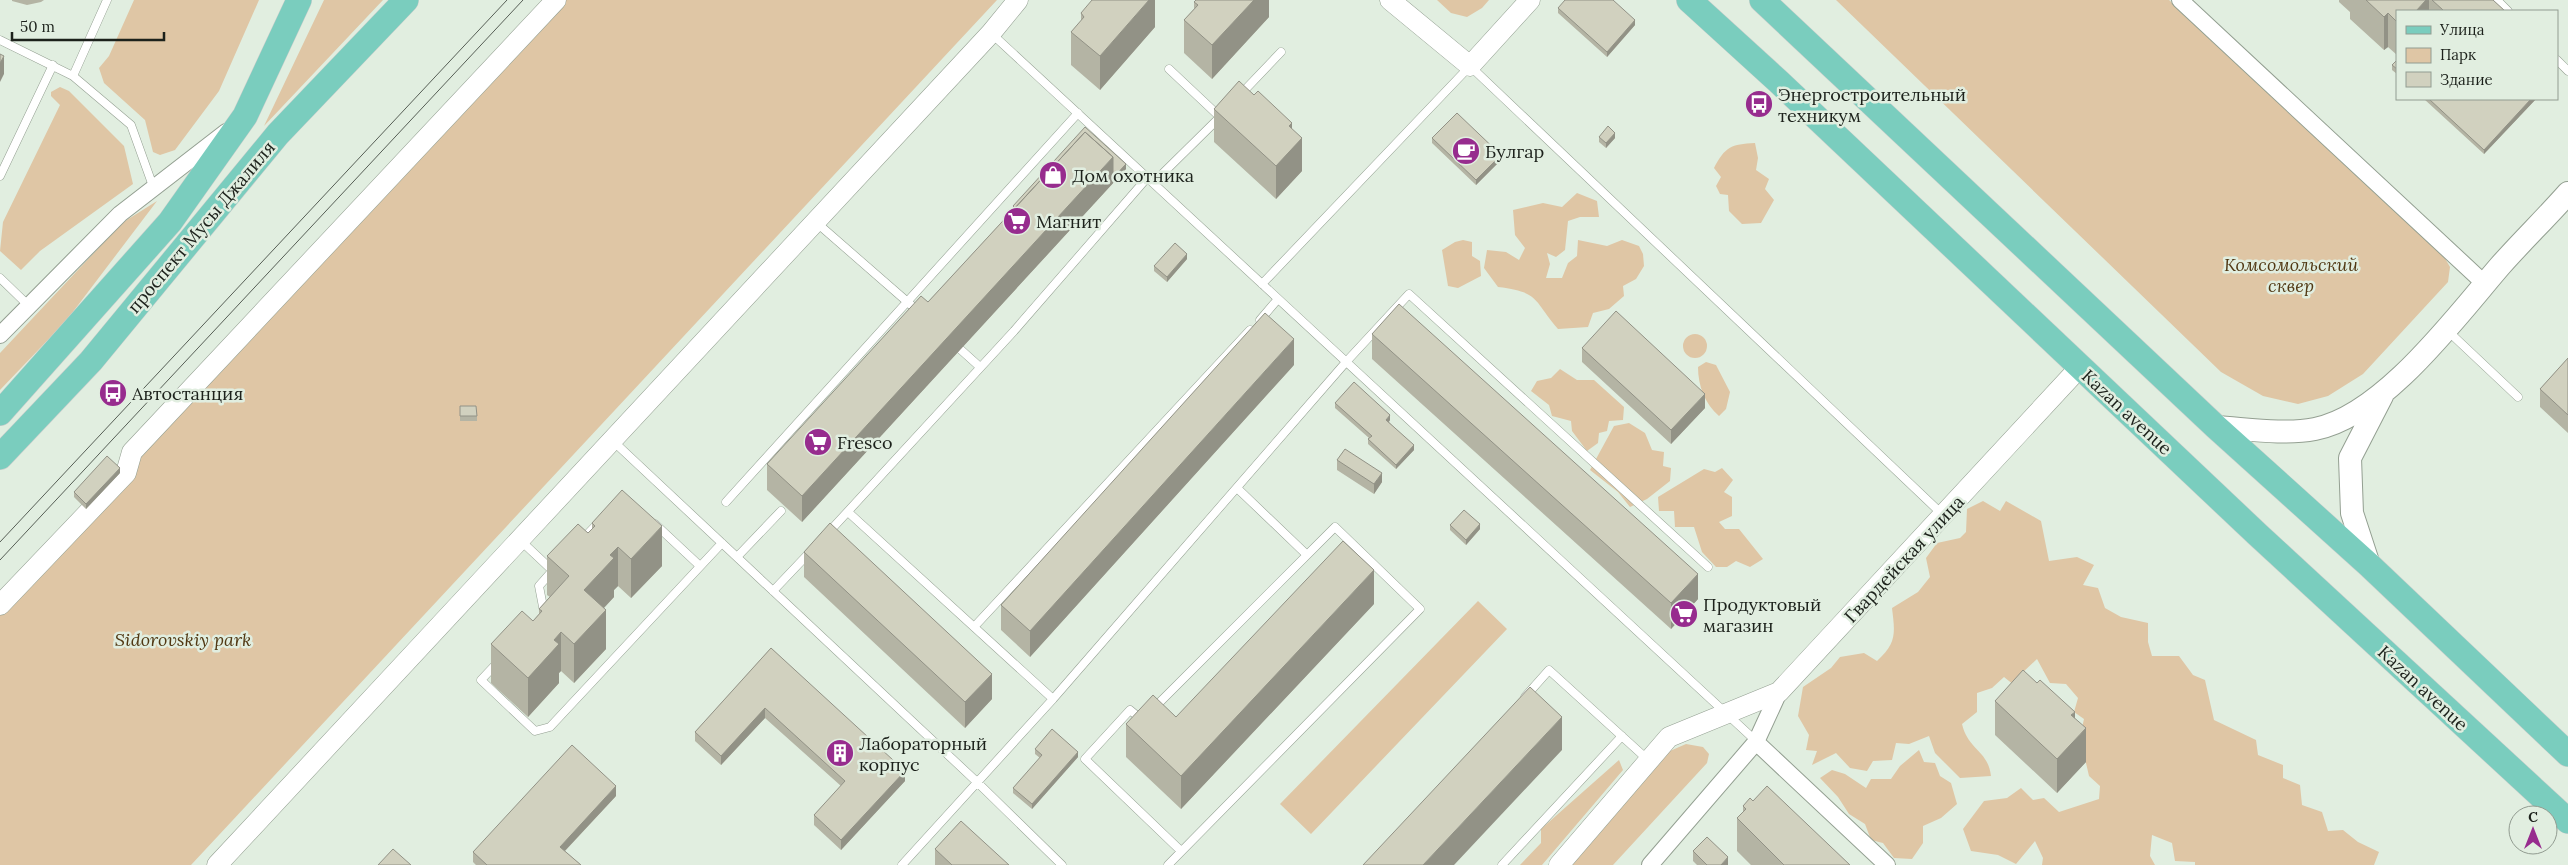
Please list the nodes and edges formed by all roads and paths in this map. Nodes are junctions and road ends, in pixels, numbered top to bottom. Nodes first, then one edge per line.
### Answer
1 (107, 0) edge
2 (299, 0) edge
3 (406, 0) edge
4 (556, 0) edge
5 (1018, 0) edge
6 (1390, 0) edge
7 (1530, 0) edge
8 (1689, 0) edge
9 (1762, 0) edge
10 (2180, 0) edge
11 (2497, 0) edge
12 (2507, 10) edge
13 (991, 33) junction
14 (0, 40) edge
15 (1281, 52) dead end
16 (2558, 61) edge
17 (53, 65) junction
18 (1470, 66) junction
19 (1169, 69) dead end
20 (2568, 71) edge
21 (73, 76) junction
22 (1233, 102) edge
23 (1226, 110) edge
24 (1078, 113) junction
25 (245, 116) junction
26 (1220, 117) junction
27 (0, 176) edge
28 (1150, 180) junction
29 (154, 189) junction
30 (2568, 194) edge
31 (815, 222) junction
32 (0, 278) edge
33 (1262, 284) junction
34 (2485, 284) junction
35 (1278, 299) junction
36 (906, 301) junction
37 (29, 306) junction
38 (926, 318) edge
39 (2446, 329) junction
40 (0, 335) edge
41 (960, 349) edge
42 (1346, 362) junction
43 (980, 368) junction
44 (2080, 368) junction
45 (2382, 395) junction
46 (2518, 397) dead end
47 (0, 413) edge
48 (2216, 427) junction
49 (613, 441) junction
50 (0, 457) edge
51 (1237, 488) junction
52 (726, 502) dead end
53 (781, 511) dead end
54 (848, 512) junction
55 (604, 516) edge
56 (1944, 516) junction
57 (652, 521) edge
58 (520, 540) junction
59 (821, 541) edge
60 (722, 543) junction
61 (814, 548) edge
62 (572, 550) edge
63 (1307, 555) junction
64 (737, 557) junction
65 (559, 564) edge
66 (2369, 565) junction
67 (700, 566) junction
68 (1708, 567) dead end
69 (553, 571) junction
70 (773, 591) junction
71 (0, 605) edge
72 (539, 618) edge
73 (974, 627) junction
74 (500, 659) edge
75 (1780, 692) junction
76 (1053, 699) junction
77 (1517, 706) edge
78 (1726, 713) junction
79 (1622, 736) junction
80 (1756, 742) junction
81 (2563, 746) edge
82 (1649, 761) junction
83 (978, 783) junction
84 (2568, 821) edge
85 (1181, 851) junction
86 (217, 865) edge
87 (902, 865) edge
88 (1062, 865) edge
89 (1168, 865) edge
90 (1502, 865) edge
91 (1559, 865) edge
92 (1650, 865) edge
93 (1887, 865) edge

1 - 21 lane
2 - 25 main road, проспект Мусы Джалиля
3 - 50 main road, проспект Мусы Джалиля
4 - 71 street
5 - 13 street
6 - 18 street
7 - 18 street
8 - 44 main road, Kazan avenue
9 - 48 main road
10 - 34 street
11 - 12 lane
13 - 24 lane
13 - 31 street
14 - 17 lane
15 - 22 lane
16 - 20 lane
17 - 21 lane
17 - 27 lane
18 - 33 lane
18 - 56 lane
19 - 26 lane
21 - 29 lane
23 - 26 lane
24 - 28 lane
24 - 36 lane
25 - 29 street
25 - 47 main road, проспект Мусы Джалиля
26 - 28 lane
28 - 33 lane
28 - 43 lane
29 - 37 street
30 - 34 main road
31 - 36 lane
31 - 49 street
32 - 37 lane
33 - 35 lane
34 - 39 main road
35 - 42 lane
35 - 73 lane
36 - 38 lane
36 - 52 lane
37 - 40 street
39 - 45 main road
39 - 46 lane
41 - 43 lane
42 - 51 lane
42 - 68 lane
42 - 78 lane
43 - 54 lane
44 - 56 street, Гвардейская улица
44 - 84 main road, Kazan avenue
45 - 48 main road
45 - 66 main road
48 - 66 main road
49 - 58 street
49 - 60 lane
51 - 63 lane
51 - 76 lane
53 - 64 lane
54 - 59 lane
54 - 73 lane
55 - 62 lane
56 - 75 street, Гвардейская улица
57 - 67 lane
58 - 69 lane
58 - 86 street
60 - 64 lane
60 - 67 lane
61 - 70 lane
63 - 85 lane
63 - 85 lane
64 - 70 lane
65 - 69 lane
66 - 81 main road
67 - 74 lane
69 - 72 lane
70 - 83 lane
73 - 76 lane
75 - 78 street, Гвардейская улица
75 - 80 street
76 - 83 lane
77 - 79 lane
78 - 80 lane
78 - 82 street, Гвардейская улица
79 - 82 lane
79 - 90 lane
80 - 92 street
80 - 93 street
82 - 91 street, Гвардейская улица
83 - 87 lane
83 - 88 lane
85 - 89 lane

